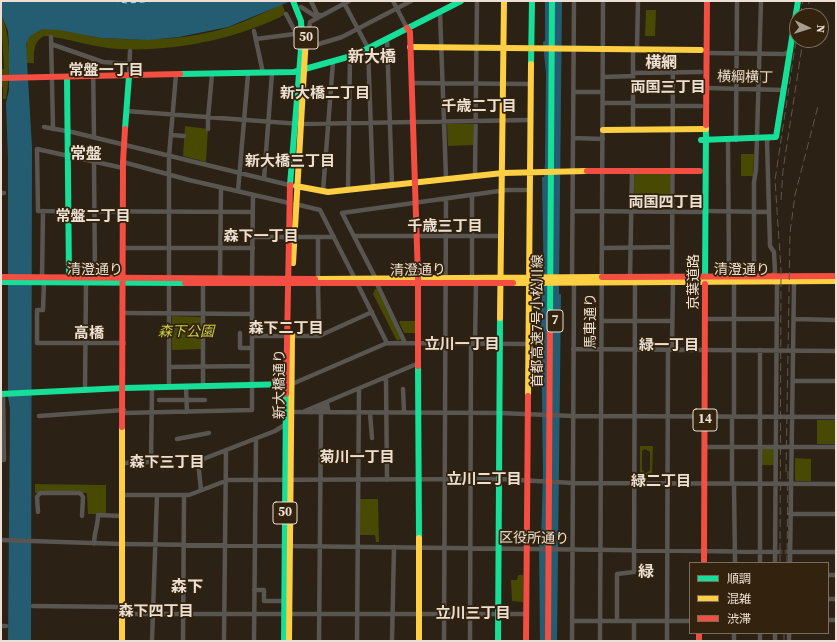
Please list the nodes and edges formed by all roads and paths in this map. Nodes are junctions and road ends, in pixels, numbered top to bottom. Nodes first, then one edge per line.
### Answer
1 (293, 1) edge
2 (298, 1) edge
3 (311, 1) edge
4 (394, 1) edge
5 (411, 1) edge
6 (477, 1) edge
7 (504, 1) edge
8 (532, 1) edge
9 (552, 1) edge
10 (557, 1) edge
11 (574, 1) edge
12 (603, 1) edge
13 (638, 1) edge
14 (702, 1) edge
15 (707, 1) edge
16 (738, 1) edge
17 (761, 1) edge
18 (798, 1) edge
19 (346, 2) edge
20 (458, 2) edge
21 (299, 8) junction
22 (397, 8) junction
23 (440, 12) junction
24 (309, 13) junction
25 (286, 14) dead end
26 (320, 15) junction
27 (310, 22) junction
28 (407, 28) junction
29 (358, 29) junction
30 (254, 31) dead end
31 (299, 33) junction
32 (51, 37) dead end
33 (256, 39) junction
34 (387, 39) junction
35 (51, 44) junction
36 (307, 47) junction
37 (410, 47) junction
38 (442, 47) junction
39 (476, 47) junction
40 (504, 47) junction
41 (531, 47) junction
42 (368, 48) junction
43 (574, 48) junction
44 (603, 48) junction
45 (635, 49) junction
46 (673, 49) junction
47 (704, 51) junction
48 (130, 52) dead end
49 (789, 52) junction
50 (737, 54) junction
51 (759, 54) junction
52 (350, 57) junction
53 (93, 59) junction
54 (333, 62) junction
55 (130, 64) junction
56 (302, 70) junction
57 (701, 72) junction
58 (263, 73) junction
59 (272, 73) junction
60 (673, 73) junction
61 (212, 74) junction
62 (248, 74) junction
63 (176, 75) junction
64 (633, 75) junction
65 (93, 76) junction
66 (129, 76) junction
67 (52, 77) junction
68 (67, 77) junction
69 (603, 77) junction
70 (2, 78) edge
71 (412, 83) junction
72 (443, 83) junction
73 (476, 83) junction
74 (503, 84) junction
75 (531, 84) junction
76 (706, 88) junction
77 (737, 89) junction
78 (758, 89) junction
79 (784, 90) junction
80 (574, 92) junction
81 (603, 92) junction
82 (603, 103) junction
83 (633, 104) junction
84 (673, 106) junction
85 (701, 106) junction
86 (126, 111) junction
87 (173, 115) junction
88 (208, 119) junction
89 (244, 120) junction
90 (475, 120) junction
91 (503, 120) junction
92 (531, 120) junction
93 (444, 121) junction
94 (269, 122) junction
95 (390, 122) junction
96 (413, 122) junction
97 (349, 123) junction
98 (370, 123) junction
99 (298, 124) junction
100 (329, 124) junction
101 (44, 127) dead end
102 (208, 128) dead end
103 (53, 129) junction
104 (603, 130) junction
105 (633, 130) junction
106 (673, 130) junction
107 (703, 130) junction
108 (68, 132) junction
109 (171, 135) junction
110 (184, 136) dead end
111 (94, 137) junction
112 (573, 138) junction
113 (756, 138) junction
114 (769, 138) junction
115 (603, 139) junction
116 (703, 140) junction
117 (728, 140) junction
118 (736, 140) junction
119 (123, 144) junction
120 (68, 155) junction
121 (169, 156) junction
122 (94, 162) junction
123 (123, 165) junction
124 (573, 171) junction
125 (603, 171) junction
126 (632, 171) junction
127 (672, 171) junction
128 (700, 171) junction
129 (530, 172) junction
130 (239, 173) junction
131 (502, 173) junction
132 (169, 175) junction
133 (475, 175) junction
134 (446, 178) junction
135 (264, 179) junction
136 (416, 182) junction
137 (392, 185) junction
138 (293, 186) junction
139 (221, 187) junction
140 (373, 187) junction
141 (348, 190) junction
142 (530, 190) junction
143 (238, 191) junction
144 (323, 191) junction
145 (501, 191) junction
146 (253, 195) junction
147 (472, 195) junction
148 (446, 199) junction
149 (292, 203) junction
150 (416, 204) junction
151 (43, 211) junction
152 (704, 211) junction
153 (728, 211) junction
154 (68, 212) junction
155 (95, 212) junction
156 (123, 212) junction
157 (169, 212) junction
158 (220, 212) junction
159 (253, 212) junction
160 (573, 212) junction
161 (603, 212) junction
162 (630, 212) junction
163 (672, 212) junction
164 (753, 212) junction
165 (769, 212) junction
166 (355, 236) junction
167 (417, 236) junction
168 (445, 236) junction
169 (501, 236) junction
170 (253, 237) junction
171 (291, 237) junction
172 (334, 237) junction
173 (472, 237) junction
174 (318, 238) junction
175 (630, 247) junction
176 (672, 247) junction
177 (123, 248) junction
178 (169, 248) junction
179 (220, 248) junction
180 (253, 248) junction
181 (603, 248) junction
182 (729, 276) junction
183 (754, 276) junction
184 (836, 276) edge
185 (69, 278) junction
186 (95, 278) junction
187 (223, 279) junction
188 (703, 279) junction
189 (773, 279) junction
190 (4, 280) edge
191 (43, 280) junction
192 (124, 280) junction
193 (169, 280) junction
194 (474, 280) junction
195 (501, 280) junction
196 (529, 280) junction
197 (573, 280) junction
198 (602, 280) junction
199 (633, 280) junction
200 (672, 280) junction
201 (318, 281) junction
202 (356, 281) junction
203 (376, 281) junction
204 (418, 281) junction
205 (445, 281) junction
206 (797, 281) junction
207 (836, 281) edge
208 (86, 282) junction
209 (252, 282) junction
210 (291, 282) junction
211 (734, 282) junction
212 (203, 283) junction
213 (372, 312) junction
214 (124, 313) junction
215 (203, 313) junction
216 (169, 314) junction
217 (252, 314) junction
218 (705, 319) junction
219 (734, 319) junction
220 (776, 319) junction
221 (794, 319) junction
222 (836, 320) edge
223 (602, 321) junction
224 (635, 321) junction
225 (672, 321) junction
226 (240, 333) dead end
227 (252, 336) junction
228 (289, 336) junction
229 (319, 336) junction
230 (86, 343) junction
231 (124, 343) junction
232 (387, 343) junction
233 (405, 343) junction
234 (419, 343) junction
235 (445, 343) junction
236 (473, 344) junction
237 (501, 344) junction
238 (528, 344) junction
239 (252, 348) junction
240 (573, 349) junction
241 (602, 350) junction
242 (635, 350) junction
243 (670, 350) junction
244 (703, 350) junction
245 (734, 350) junction
246 (760, 350) junction
247 (776, 350) junction
248 (793, 350) junction
249 (836, 351) edge
250 (419, 363) junction
251 (251, 366) junction
252 (169, 367) junction
253 (202, 367) junction
254 (386, 378) junction
255 (794, 381) junction
256 (836, 381) edge
257 (289, 384) junction
258 (203, 386) junction
259 (252, 386) junction
260 (152, 387) junction
261 (170, 387) junction
262 (186, 387) junction
263 (124, 388) junction
264 (359, 389) junction
265 (404, 389) dead end
266 (86, 390) junction
267 (2, 394) edge
268 (159, 400) dead end
269 (187, 400) junction
270 (205, 400) dead end
271 (124, 412) junction
272 (187, 412) junction
273 (292, 412) junction
274 (304, 412) junction
275 (404, 412) junction
276 (419, 412) junction
277 (152, 413) junction
278 (321, 413) junction
279 (359, 413) junction
280 (370, 413) junction
281 (386, 413) junction
282 (445, 413) junction
283 (471, 413) junction
284 (500, 413) junction
285 (528, 414) junction
286 (39, 416) dead end
287 (573, 416) junction
288 (601, 416) junction
289 (635, 416) junction
290 (668, 416) junction
291 (760, 416) junction
292 (776, 416) junction
293 (793, 416) junction
294 (703, 417) junction
295 (733, 417) junction
296 (836, 417) edge
297 (286, 424) junction
298 (209, 433) dead end
299 (372, 438) dead end
300 (177, 439) dead end
301 (256, 439) junction
302 (705, 447) junction
303 (732, 447) junction
304 (760, 447) junction
305 (776, 447) junction
306 (793, 447) junction
307 (836, 447) edge
308 (226, 450) junction
309 (1, 460) edge
310 (123, 463) junction
311 (420, 479) junction
312 (471, 479) junction
313 (500, 479) junction
314 (255, 480) junction
315 (288, 480) junction
316 (321, 480) junction
317 (358, 480) junction
318 (387, 480) junction
319 (445, 480) junction
320 (528, 480) junction
321 (226, 481) junction
322 (573, 483) junction
323 (601, 483) junction
324 (634, 483) junction
325 (667, 483) junction
326 (702, 484) junction
327 (733, 484) junction
328 (760, 484) junction
329 (776, 484) junction
330 (792, 484) junction
331 (836, 484) edge
332 (201, 490) junction
333 (122, 495) junction
334 (157, 495) junction
335 (184, 496) junction
336 (790, 514) junction
337 (836, 514) edge
338 (82, 516) joint
339 (122, 516) junction
340 (3, 540) edge
341 (94, 544) junction
342 (122, 544) junction
343 (156, 544) junction
344 (183, 545) junction
345 (225, 545) junction
346 (255, 545) junction
347 (288, 545) junction
348 (320, 546) junction
349 (358, 546) junction
350 (394, 547) junction
351 (420, 547) junction
352 (445, 548) junction
353 (470, 548) junction
354 (499, 549) junction
355 (527, 549) junction
356 (572, 550) junction
357 (600, 550) junction
358 (634, 551) junction
359 (667, 551) junction
360 (702, 551) junction
361 (734, 552) junction
362 (760, 552) junction
363 (776, 552) junction
364 (789, 552) junction
365 (836, 552) edge
366 (700, 562) edge
367 (704, 562) edge
368 (734, 562) edge
369 (760, 562) edge
370 (775, 562) edge
371 (790, 562) edge
372 (254, 590) junction
373 (284, 601) junction
374 (33, 606) dead end
375 (122, 611) junction
376 (153, 614) junction
377 (183, 614) junction
378 (225, 614) junction
379 (254, 614) junction
380 (287, 614) junction
381 (320, 614) junction
382 (357, 614) junction
383 (392, 614) junction
384 (419, 614) junction
385 (444, 614) junction
386 (470, 614) junction
387 (498, 614) junction
388 (526, 614) junction
389 (572, 621) junction
390 (600, 621) junction
391 (617, 621) junction
392 (634, 621) junction
393 (667, 621) junction
394 (689, 621) edge
395 (122, 641) edge
396 (152, 641) edge
397 (183, 641) edge
398 (224, 641) edge
399 (254, 641) edge
400 (284, 641) edge
401 (289, 641) edge
402 (319, 641) edge
403 (356, 641) edge
404 (392, 641) edge
405 (419, 641) edge
406 (444, 641) edge
407 (470, 641) edge
408 (498, 641) edge
409 (526, 641) edge
410 (548, 641) edge
411 (553, 641) edge
412 (572, 641) edge
413 (600, 641) edge
414 (634, 641) edge
415 (667, 641) edge

1 - 21 main road, 50
2 - 21 main road, 50
3 - 26 street
4 - 22 street
5 - 22 street
6 - 39 street
7 - 40 main road
8 - 41 main road
9 - 410 main road, 首都高速7号小松川線 / 7
10 - 411 main road, 首都高速7号小松川線 / 7
11 - 43 street
12 - 44 street, 馬車通り
13 - 45 street
14 - 47 main road, 京葉道路 / 14
15 - 47 main road, 京葉道路 / 14
16 - 50 street
17 - 51 street
18 - 49 main road
19 - 26 street
19 - 29 street
20 - 23 main road
21 - 24 street
21 - 31 main road, 新大橋通り / 50
21 - 36 main road, 新大橋通り / 50
22 - 28 street
22 - 29 street
23 - 28 main road
23 - 38 street
24 - 26 street
24 - 27 street
25 - 31 street
26 - 27 street
27 - 36 street
28 - 34 main road
28 - 37 main road
29 - 36 street
29 - 42 street
30 - 33 street
31 - 33 street
31 - 56 main road, 新大橋通り / 50
32 - 35 street
33 - 58 street
34 - 42 main road
34 - 95 street
35 - 53 street
35 - 67 street
36 - 56 main road, 新大橋通り / 50
37 - 38 main road
37 - 71 main road
38 - 39 main road
38 - 72 street
39 - 40 main road
39 - 73 street
40 - 41 main road
40 - 74 main road
41 - 43 main road
41 - 75 main road
42 - 52 main road
42 - 98 street
43 - 44 main road
43 - 80 street
44 - 45 main road
44 - 69 street, 馬車通り
45 - 46 main road
45 - 64 street
46 - 47 main road
46 - 60 street
47 - 50 street
47 - 57 main road, 京葉道路 / 14
47 - 76 main road, 京葉道路 / 14
48 - 55 street
49 - 51 street
49 - 79 main road
50 - 51 street
50 - 77 street
51 - 78 street
52 - 54 main road
52 - 97 street
53 - 55 street
53 - 65 street
54 - 56 main road
54 - 100 street
55 - 66 street
56 - 59 main road
56 - 99 main road, 新大橋通り / 50
57 - 60 street
57 - 85 main road, 京葉道路 / 14
58 - 59 main road
58 - 62 main road
59 - 94 street
60 - 64 street
60 - 84 street
61 - 62 main road
61 - 63 main road
61 - 88 street
62 - 89 street
63 - 66 main road
63 - 87 street
64 - 69 street
64 - 83 street
65 - 66 main road
65 - 68 main road
65 - 111 street
66 - 86 main road
67 - 68 main road
67 - 70 main road
67 - 103 street
68 - 108 main road
69 - 81 street, 馬車通り
71 - 72 street
71 - 96 main road
72 - 73 street
72 - 93 street
73 - 74 street
73 - 90 street
74 - 75 street
74 - 91 main road
75 - 92 main road
76 - 77 street, 横綱横丁
76 - 107 main road, 京葉道路 / 14
77 - 78 street, 横綱横丁
77 - 118 street
78 - 79 street, 横綱横丁
78 - 113 street
79 - 114 main road
80 - 81 street
80 - 112 street
81 - 82 street, 馬車通り
82 - 83 street
82 - 104 street, 馬車通り
83 - 84 street
83 - 105 street
84 - 85 street
84 - 106 street
85 - 107 main road, 京葉道路 / 14
86 - 87 street
86 - 119 main road
87 - 88 street
87 - 109 street
88 - 89 street
88 - 102 street
89 - 94 street
89 - 130 street
90 - 91 street
90 - 93 street
90 - 133 street
91 - 92 street
91 - 131 main road
92 - 129 main road
93 - 96 street
93 - 134 street
94 - 99 street
94 - 135 street
95 - 96 street
95 - 98 street
95 - 137 street
96 - 136 main road
97 - 98 street
97 - 100 street
97 - 141 street
98 - 140 street
99 - 100 street
99 - 138 main road, 新大橋通り / 50
100 - 144 street
101 - 103 street
103 - 108 street
104 - 105 main road
104 - 115 street, 馬車通り
105 - 106 main road
106 - 107 main road
106 - 127 street
107 - 116 main road, 京葉道路 / 14
108 - 111 street
108 - 120 main road
109 - 110 street
109 - 121 street
111 - 119 street
112 - 115 street
112 - 124 street
113 - 114 main road
113 - 118 main road
113 - 164 street
114 - 165 street
115 - 125 street, 馬車通り
116 - 117 main road
116 - 128 main road, 京葉道路 / 14
116 - 152 main road, 京葉道路 / 14
117 - 118 main road
117 - 153 street
119 - 121 street
119 - 123 main road
120 - 122 street
120 - 151 street
120 - 154 main road
121 - 130 street
121 - 132 street
122 - 123 street
122 - 155 street
123 - 132 street
123 - 156 main road
124 - 125 main road
124 - 129 main road
124 - 160 street
125 - 126 main road
125 - 161 street, 馬車通り
126 - 127 main road
126 - 162 street
127 - 128 main road
127 - 163 street
128 - 152 main road, 京葉道路 / 14
129 - 131 main road
129 - 142 main road
130 - 135 street
130 - 143 street
131 - 133 main road
131 - 145 main road
132 - 139 street
132 - 157 street
133 - 134 main road
134 - 136 main road
135 - 138 street
136 - 137 main road
136 - 150 main road
137 - 140 main road
138 - 144 main road
138 - 149 main road, 新大橋通り / 50
139 - 143 street
139 - 158 street
140 - 141 main road
141 - 144 main road
142 - 145 street
142 - 196 main road
143 - 146 street
145 - 147 street
145 - 169 main road
146 - 149 street
146 - 159 street
147 - 148 street
147 - 173 street
148 - 150 street
148 - 168 street
149 - 171 main road, 新大橋通り / 50
149 - 172 street
150 - 166 street
150 - 167 main road
151 - 154 street
151 - 191 street
152 - 153 street
152 - 163 street
152 - 188 main road, 京葉道路 / 14
153 - 164 street
153 - 182 street
154 - 155 street
154 - 185 main road
155 - 156 street
155 - 186 street
156 - 157 street
156 - 177 main road
157 - 158 street
157 - 178 street
158 - 159 street
158 - 179 street
159 - 170 street
160 - 161 street
160 - 197 street
161 - 162 street
161 - 181 street, 馬車通り
162 - 163 street
162 - 175 street
163 - 176 street
164 - 165 street
164 - 183 street
165 - 189 street
166 - 167 street
166 - 203 street
167 - 168 street
167 - 204 main road
168 - 173 street
168 - 205 street
169 - 173 street
169 - 195 main road
170 - 171 street
170 - 180 street
171 - 174 street
171 - 210 main road, 新大橋通り / 50
172 - 174 street
172 - 202 street
173 - 194 street
174 - 201 street
175 - 176 street
175 - 181 street
175 - 199 street
176 - 200 street
177 - 178 street
177 - 192 main road
178 - 179 street
178 - 193 street
179 - 180 street
179 - 187 street
180 - 209 street
181 - 198 street, 馬車通り
182 - 183 main road, 清澄通り
182 - 188 main road, 清澄通り
183 - 189 main road, 清澄通り
184 - 189 main road, 清澄通り
185 - 186 main road, 清澄通り
185 - 191 main road, 清澄通り
186 - 192 main road, 清澄通り
187 - 193 main road, 清澄通り
187 - 209 main road, 清澄通り
188 - 200 main road, 清澄通り
188 - 211 main road, 清澄通り
188 - 218 main road, 京葉道路 / 14
188 - 244 main road, 京葉道路 / 14
189 - 206 main road, 清澄通り
189 - 211 main road, 清澄通り
189 - 220 street
190 - 191 main road, 清澄通り
191 - 208 main road, 清澄通り
191 - 230 street
192 - 193 main road, 清澄通り
192 - 208 main road, 清澄通り
192 - 214 main road
193 - 212 main road, 清澄通り
193 - 216 street
194 - 195 main road, 清澄通り
194 - 205 main road, 清澄通り
194 - 236 street
195 - 196 main road, 清澄通り
195 - 237 main road
196 - 197 main road, 清澄通り
196 - 238 main road
197 - 198 main road, 清澄通り
197 - 240 street
198 - 199 main road, 清澄通り
198 - 223 street, 馬車通り
199 - 200 main road, 清澄通り
199 - 224 street
200 - 225 street
201 - 202 main road, 清澄通り
201 - 210 main road, 清澄通り
201 - 229 street
202 - 203 main road, 清澄通り
202 - 213 street
203 - 204 main road, 清澄通り
203 - 233 street
204 - 205 main road, 清澄通り
204 - 234 main road
205 - 235 street
206 - 207 main road, 清澄通り
206 - 221 street
208 - 230 street
209 - 210 main road, 清澄通り
209 - 212 main road, 清澄通り
209 - 217 street
210 - 228 main road, 新大橋通り / 50
211 - 219 street
212 - 215 street
213 - 229 street
213 - 232 street
214 - 216 street
214 - 231 main road
215 - 216 street
215 - 217 street
215 - 253 street
216 - 252 street
217 - 227 street
218 - 219 street
218 - 244 main road, 京葉道路 / 14
219 - 220 street
219 - 245 street
220 - 247 street
221 - 222 street
221 - 248 street
223 - 224 street
223 - 241 street, 馬車通り
224 - 225 street
224 - 242 street
225 - 243 street
226 - 239 street
227 - 228 street
227 - 239 street
228 - 229 street
228 - 257 main road, 新大橋通り / 50
230 - 231 street
230 - 266 street
231 - 263 main road
232 - 233 street
232 - 257 street
233 - 234 street
234 - 235 street
234 - 250 main road
235 - 236 street
235 - 282 street
236 - 237 street
236 - 283 street
237 - 238 street
237 - 284 main road
238 - 285 main road
239 - 251 street
240 - 241 street
240 - 287 street
241 - 242 street
241 - 288 street, 馬車通り
242 - 243 street
242 - 289 street
243 - 244 street
243 - 290 street
244 - 245 street
244 - 294 main road, 京葉道路 / 14
245 - 246 street
245 - 295 street
246 - 247 street
246 - 291 street
247 - 248 street
247 - 292 street
248 - 249 street
248 - 255 street
250 - 254 street
250 - 276 main road
251 - 253 street
251 - 259 street
252 - 253 street
252 - 261 street
253 - 258 street
254 - 264 street
254 - 281 street
255 - 256 street
255 - 293 street
257 - 259 main road
257 - 273 main road, 新大橋通り / 50
257 - 297 main road, 新大橋通り / 50
258 - 259 main road
258 - 262 main road
259 - 272 street
260 - 261 main road
260 - 263 main road
260 - 277 street
261 - 262 main road
262 - 269 street
263 - 266 main road
263 - 271 main road
264 - 274 street
264 - 279 street
265 - 275 street
266 - 267 main road
267 - 309 street
268 - 269 street
269 - 270 street
269 - 272 street
271 - 277 street
271 - 286 street
271 - 310 main road
272 - 277 street
273 - 274 street
273 - 315 main road, 新大橋通り / 50
274 - 278 street
275 - 276 street
275 - 281 street
276 - 282 street
276 - 311 main road
277 - 310 street
278 - 279 street
278 - 316 street
279 - 280 street
279 - 317 street
280 - 281 street
280 - 299 street
281 - 318 street
282 - 283 street
282 - 319 street
283 - 284 street
283 - 312 street
284 - 285 street
284 - 313 main road
285 - 287 street
285 - 320 main road
287 - 288 street
287 - 322 street
288 - 289 street
288 - 323 street, 馬車通り
289 - 290 street
289 - 324 street
290 - 294 street
290 - 325 street
291 - 292 street
291 - 295 street
291 - 304 street
292 - 293 street
292 - 305 street
293 - 296 street
293 - 306 street
294 - 295 street
294 - 302 main road, 京葉道路 / 14
294 - 326 main road, 京葉道路 / 14
295 - 303 street
297 - 301 street
297 - 315 main road, 新大橋通り / 50
298 - 300 street
301 - 308 street
301 - 314 street
302 - 303 street
302 - 326 main road, 京葉道路 / 14
303 - 304 street
303 - 327 street
304 - 305 street
304 - 328 street
305 - 306 street
305 - 329 street
306 - 307 street
306 - 330 street
308 - 321 street
308 - 332 street
310 - 333 main road
311 - 318 street
311 - 319 street
311 - 351 main road
312 - 313 street
312 - 319 street
312 - 353 street
313 - 320 street
313 - 354 main road
314 - 315 street
314 - 321 street
314 - 346 street
315 - 316 street
315 - 347 main road, 新大橋通り / 50
316 - 317 street
316 - 348 street
317 - 318 street
317 - 349 street
319 - 352 street
320 - 322 street
320 - 355 main road
321 - 332 street
321 - 345 street
322 - 323 street
322 - 356 street
323 - 324 street
323 - 357 street, 馬車通り
324 - 325 street
324 - 358 street
325 - 326 street
325 - 359 street
326 - 327 street
326 - 360 main road, 京葉道路 / 14
327 - 328 street
327 - 361 street
328 - 329 street
328 - 362 street
329 - 330 street
329 - 363 street
330 - 331 street
330 - 336 street
332 - 335 street
333 - 334 street
333 - 339 main road
334 - 335 street
334 - 343 street
335 - 344 street
336 - 337 street
336 - 364 street
338 - 338 street
339 - 341 street
339 - 342 main road
340 - 341 street, 区役所通り
341 - 342 street, 区役所通り
342 - 343 street, 区役所通り
342 - 375 main road
343 - 344 street, 区役所通り
343 - 376 street
344 - 345 street, 区役所通り
344 - 377 street
345 - 346 street, 区役所通り
345 - 378 street
346 - 347 street, 区役所通り
346 - 372 street
347 - 348 street, 区役所通り
347 - 373 main road, 新大橋通り / 50
347 - 380 main road, 新大橋通り / 50
348 - 349 street, 区役所通り
348 - 381 street
349 - 350 street, 区役所通り
349 - 382 street
350 - 351 street, 区役所通り
350 - 383 street
351 - 352 street, 区役所通り
351 - 384 main road
352 - 353 street, 区役所通り
352 - 385 street
353 - 354 street, 区役所通り
353 - 386 street
354 - 355 street, 区役所通り
354 - 387 main road
355 - 356 street, 区役所通り
355 - 388 main road
356 - 357 street, 区役所通り
356 - 389 street
357 - 358 street, 区役所通り
357 - 390 street, 馬車通り
358 - 359 street, 区役所通り
358 - 391 street
359 - 360 street, 区役所通り
359 - 393 street
360 - 361 street, 区役所通り
360 - 366 main road, 京葉道路 / 14
360 - 367 main road, 京葉道路 / 14
361 - 362 street, 区役所通り
361 - 368 street
362 - 363 street, 区役所通り
362 - 369 street
363 - 370 street
364 - 365 street
364 - 371 street
372 - 373 street
372 - 379 street
373 - 380 main road, 新大橋通り / 50
374 - 375 street
375 - 376 street
375 - 395 main road
376 - 377 street
376 - 396 street
377 - 378 street
377 - 397 street
378 - 379 street
378 - 398 street
379 - 380 street
379 - 399 street
380 - 381 street
380 - 400 main road, 新大橋通り / 50
380 - 401 main road, 新大橋通り / 50
381 - 382 street
381 - 402 street
382 - 383 street
382 - 403 street
383 - 384 street
383 - 404 street
384 - 385 street
384 - 405 main road
385 - 386 street
385 - 406 street
386 - 387 street
386 - 407 street
387 - 388 street
387 - 408 main road
388 - 409 main road
389 - 390 street
389 - 412 street
390 - 391 street
390 - 413 street, 馬車通り
391 - 392 street
392 - 393 street
392 - 414 street
393 - 394 street
393 - 415 street

